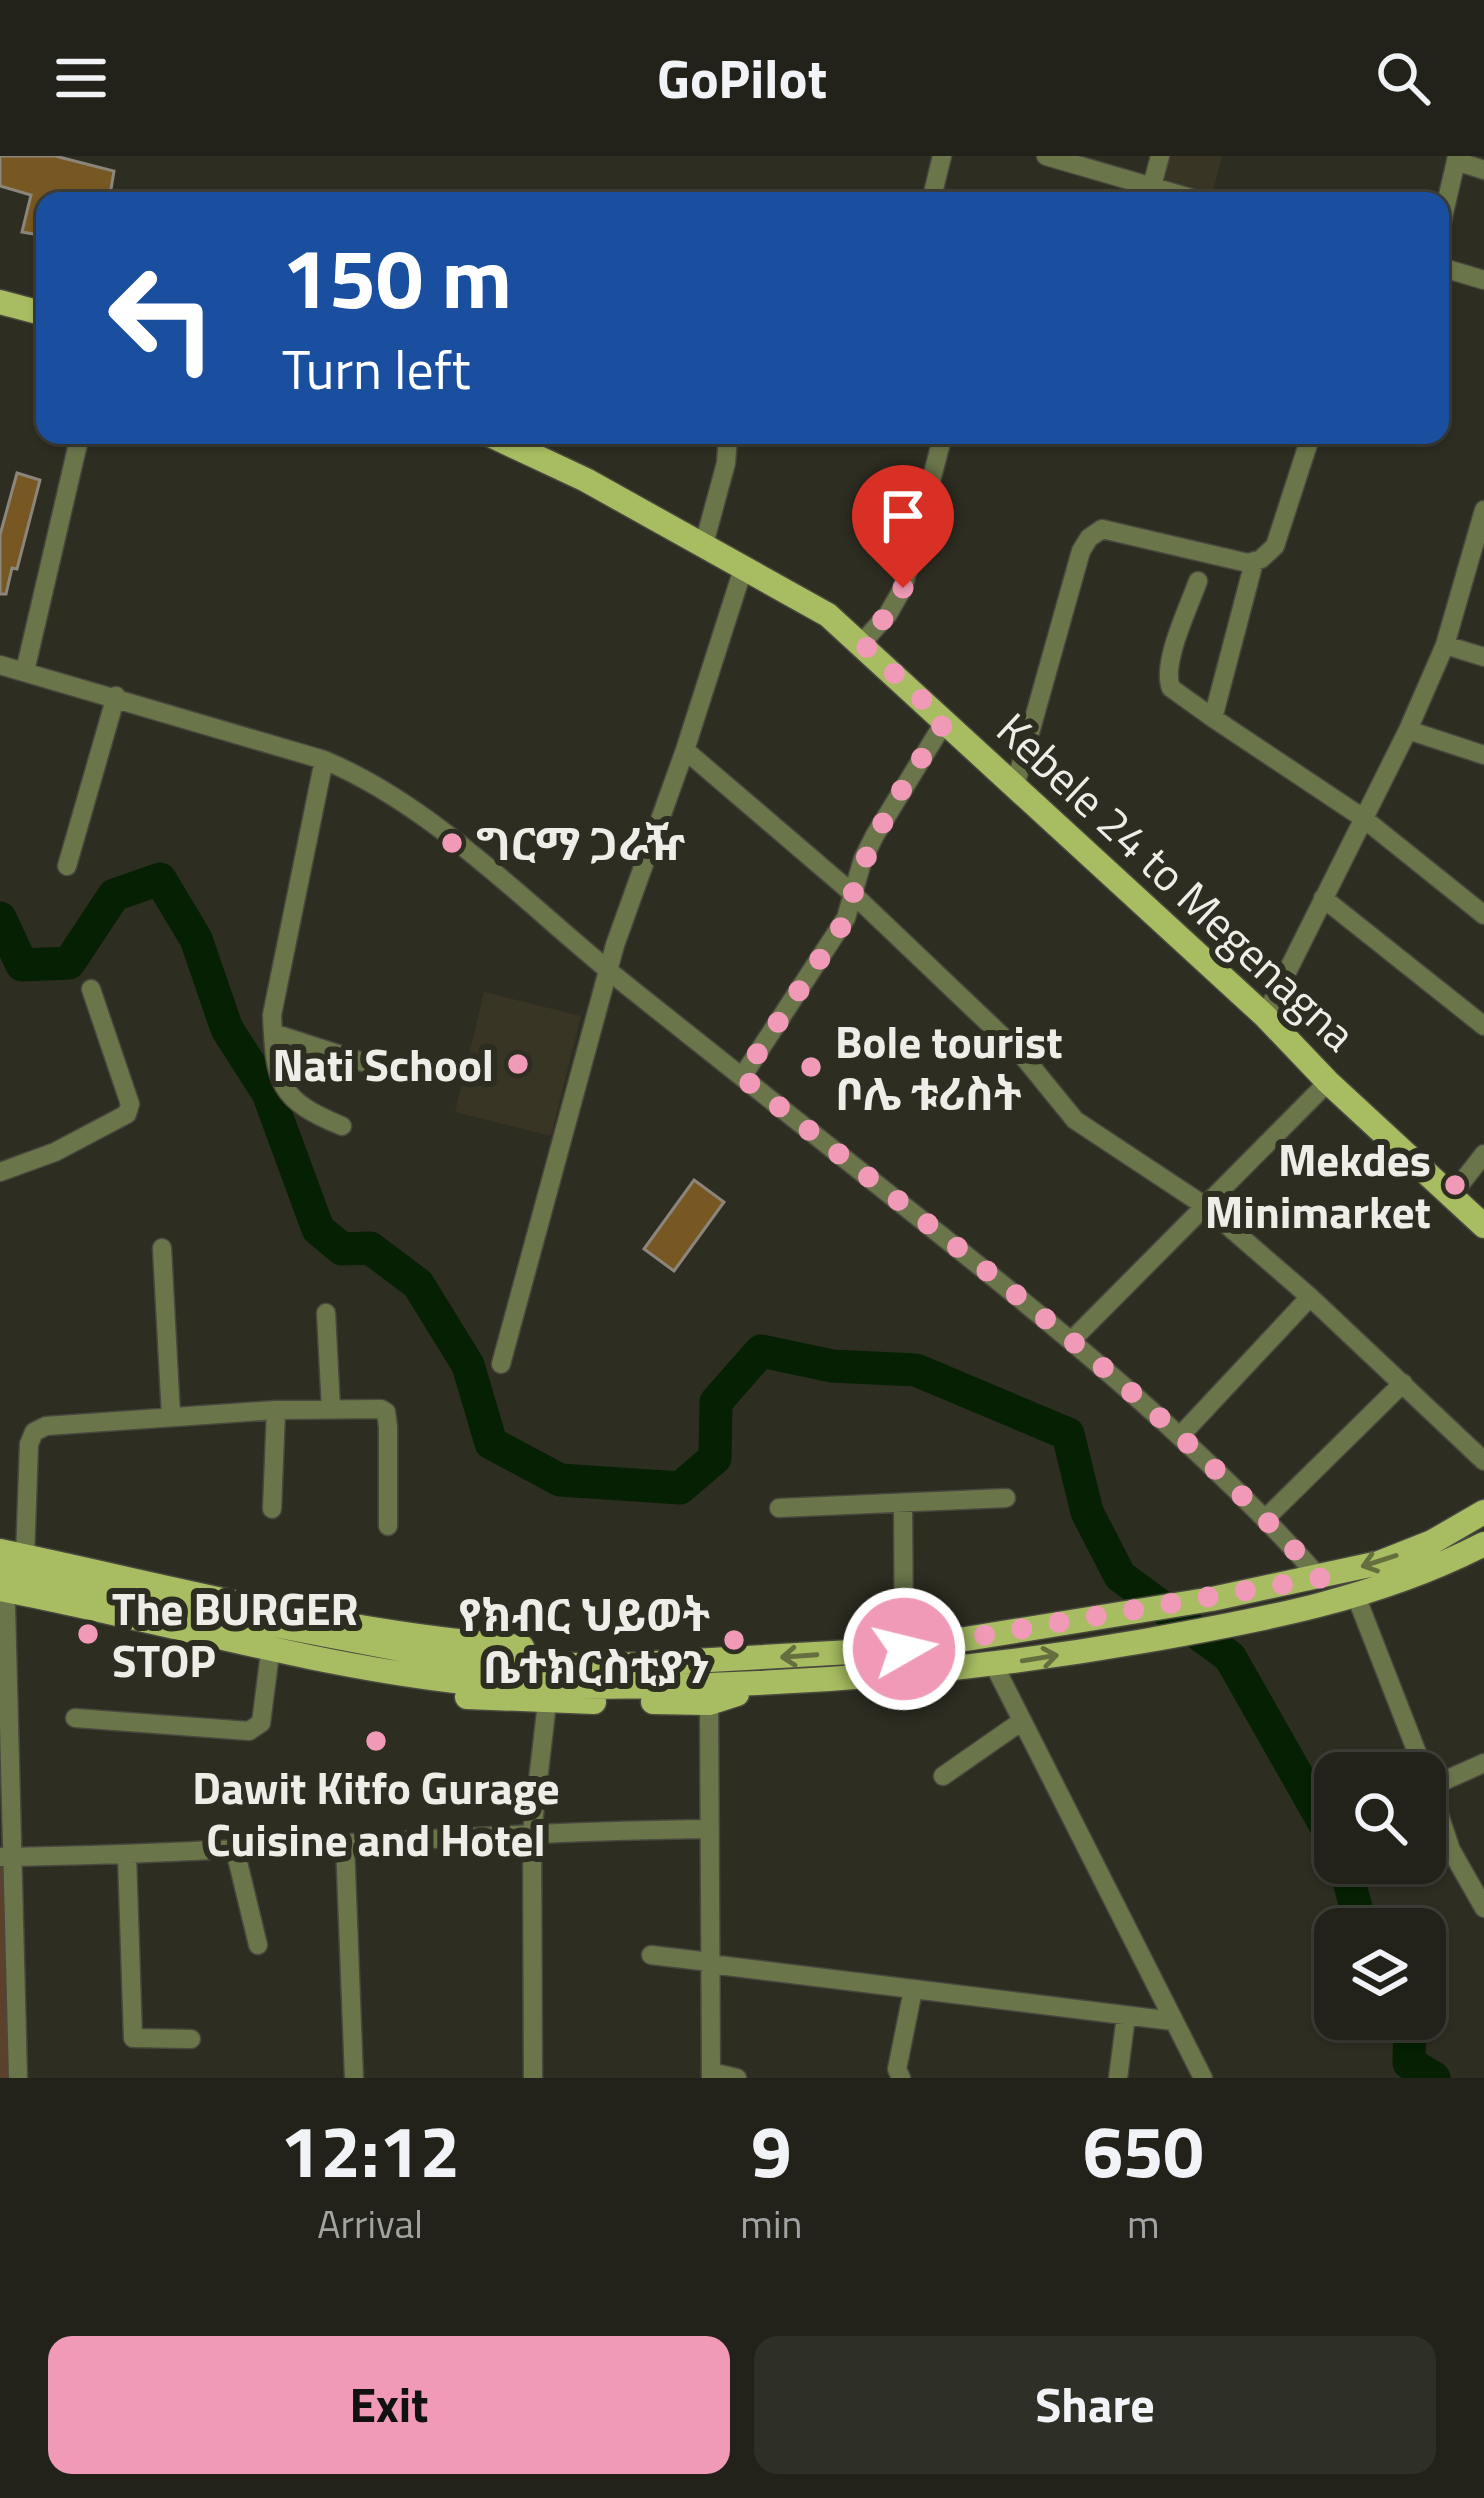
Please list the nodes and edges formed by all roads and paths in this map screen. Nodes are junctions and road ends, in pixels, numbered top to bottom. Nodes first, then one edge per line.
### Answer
1 (942, 156) edge
2 (1046, 156) edge
3 (1160, 156) edge
4 (1456, 159) edge
5 (1484, 170) edge
6 (1152, 187) junction
7 (933, 192) edge
8 (1170, 192) edge
9 (1449, 192) edge
10 (1449, 270) edge
11 (1484, 280) edge
12 (0, 302) edge
13 (36, 312) edge
14 (78, 444) edge
15 (509, 444) edge
16 (727, 444) edge
17 (942, 444) edge
18 (1309, 444) edge
19 (1484, 510) edge
20 (704, 544) junction
21 (1254, 562) junction
22 (743, 568) junction
23 (1198, 581) dead end
24 (862, 643) junction
25 (1444, 645) junction
26 (1484, 657) edge
27 (0, 665) edge
28 (25, 670) junction
29 (116, 696) junction
30 (1213, 718) junction
31 (945, 721) junction
32 (1408, 730) junction
33 (685, 750) junction
34 (1484, 755) edge
35 (325, 760) junction
36 (1015, 786) junction
37 (1363, 818) junction
38 (67, 866) dead end
39 (852, 893) junction
40 (1323, 898) junction
41 (1484, 915) edge
42 (610, 972) junction
43 (91, 989) dead end
44 (1264, 1016) junction
45 (1484, 1025) edge
46 (273, 1033) junction
47 (378, 1067) dead end
48 (742, 1077) junction
49 (1328, 1082) junction
50 (342, 1126) dead end
51 (1484, 1154) edge
52 (0, 1172) edge
53 (1451, 1196) junction
54 (1205, 1206) junction
55 (1484, 1226) edge
56 (162, 1248) dead end
57 (1310, 1297) junction
58 (326, 1313) dead end
59 (1072, 1340) junction
60 (501, 1364) dead end
61 (1402, 1384) junction
62 (331, 1409) junction
63 (276, 1410) junction
64 (171, 1416) junction
65 (1181, 1435) junction
66 (1484, 1461) edge
67 (1006, 1498) dead end
68 (903, 1502) junction
69 (779, 1508) dead end
70 (272, 1509) dead end
71 (1484, 1511) edge
72 (1266, 1518) junction
73 (388, 1526) dead end
74 (1484, 1544) edge
75 (12, 1554) edge
76 (0, 1572) edge
77 (1320, 1578) junction
78 (1356, 1596) junction
79 (2, 1601) edge
80 (1143, 1609) junction
81 (1149, 1640) junction
82 (904, 1649) junction
83 (269, 1661) junction
84 (994, 1665) junction
85 (461, 1671) junction
86 (754, 1672) junction
87 (709, 1702) junction
88 (547, 1703) junction
89 (75, 1718) dead end
90 (1022, 1721) junction
91 (1417, 1752) edge
92 (1484, 1763) edge
93 (1446, 1773) edge
94 (943, 1776) dead end
95 (708, 1829) junction
96 (532, 1832) junction
97 (1446, 1835) edge
98 (345, 1844) junction
99 (235, 1850) junction
100 (127, 1856) junction
101 (7, 1857) edge
102 (1484, 1907) edge
103 (258, 1945) dead end
104 (651, 1955) dead end
105 (710, 1964) junction
106 (913, 1990) junction
107 (1126, 2016) junction
108 (1173, 2021) junction
109 (190, 2039) dead end
110 (711, 2075) edge
111 (18, 2078) edge
112 (354, 2078) edge
113 (533, 2078) edge
114 (737, 2078) edge
115 (901, 2078) edge
116 (1118, 2078) edge
117 (1203, 2078) edge

1 - 7 street
2 - 6 street
3 - 6 street
4 - 5 street
4 - 9 street
6 - 8 street
10 - 11 street
12 - 13 main road
14 - 28 street
15 - 20 main road, Kebele 24 to Megenagna
16 - 20 street
17 - 24 street
18 - 21 street
19 - 25 street
20 - 22 main road, Kebele 24 to Megenagna
21 - 30 street
21 - 36 street
22 - 24 main road, Kebele 24 to Megenagna
22 - 33 street
23 - 30 street
24 - 31 main road, Kebele 24 to Megenagna
25 - 26 street
25 - 32 street
27 - 28 street
28 - 29 street
29 - 35 street
29 - 38 street
30 - 37 street
31 - 36 main road, Kebele 24 to Megenagna
31 - 39 street
32 - 34 street
32 - 37 street
33 - 39 street
33 - 42 street
35 - 42 street
35 - 46 street
36 - 44 main road, Kebele 24 to Megenagna
37 - 40 street
37 - 41 street
39 - 48 street
39 - 54 street
40 - 44 street
40 - 45 street
42 - 48 street
42 - 60 street
43 - 52 street
44 - 49 main road, Kebele 24 to Megenagna
46 - 47 street
46 - 50 street
48 - 59 street
49 - 53 main road, Kebele 24 to Megenagna
49 - 54 street
51 - 53 street
53 - 55 main road, Kebele 24 to Megenagna
54 - 57 street
54 - 59 street
56 - 64 street
57 - 61 street
57 - 65 street
58 - 62 street
59 - 65 street
61 - 66 street
61 - 72 street
62 - 63 street
62 - 73 street
63 - 64 street
63 - 70 street
64 - 75 street
65 - 72 street
67 - 68 street
68 - 69 street
68 - 82 street
71 -> 77 main road
72 - 77 street
74 - 78 main road
75 - 86 main road
76 - 85 main road
77 - 80 main road
78 - 81 main road
78 - 91 street
79 - 83 main road
79 - 85 main road
79 - 101 street
80 - 81 main road
80 - 82 main road
84 -> 81 main road
82 -> 86 main road
83 - 88 main road
83 - 89 street
84 - 86 main road
84 - 90 street
85 - 86 main road
86 - 87 main road
87 - 88 main road
87 - 95 street
88 - 96 street
90 - 94 street
90 - 108 street
92 - 93 street
95 - 96 street
95 - 105 street
96 - 98 street
96 - 113 street
97 - 102 street
98 - 99 street
98 - 112 street
99 - 100 street
99 - 103 street
100 - 101 street
100 - 109 street
101 - 111 street
104 - 105 street
105 - 106 street
105 - 110 street
106 - 107 street
106 - 115 street
107 - 108 street
107 - 116 street
108 - 117 street
110 - 114 street

